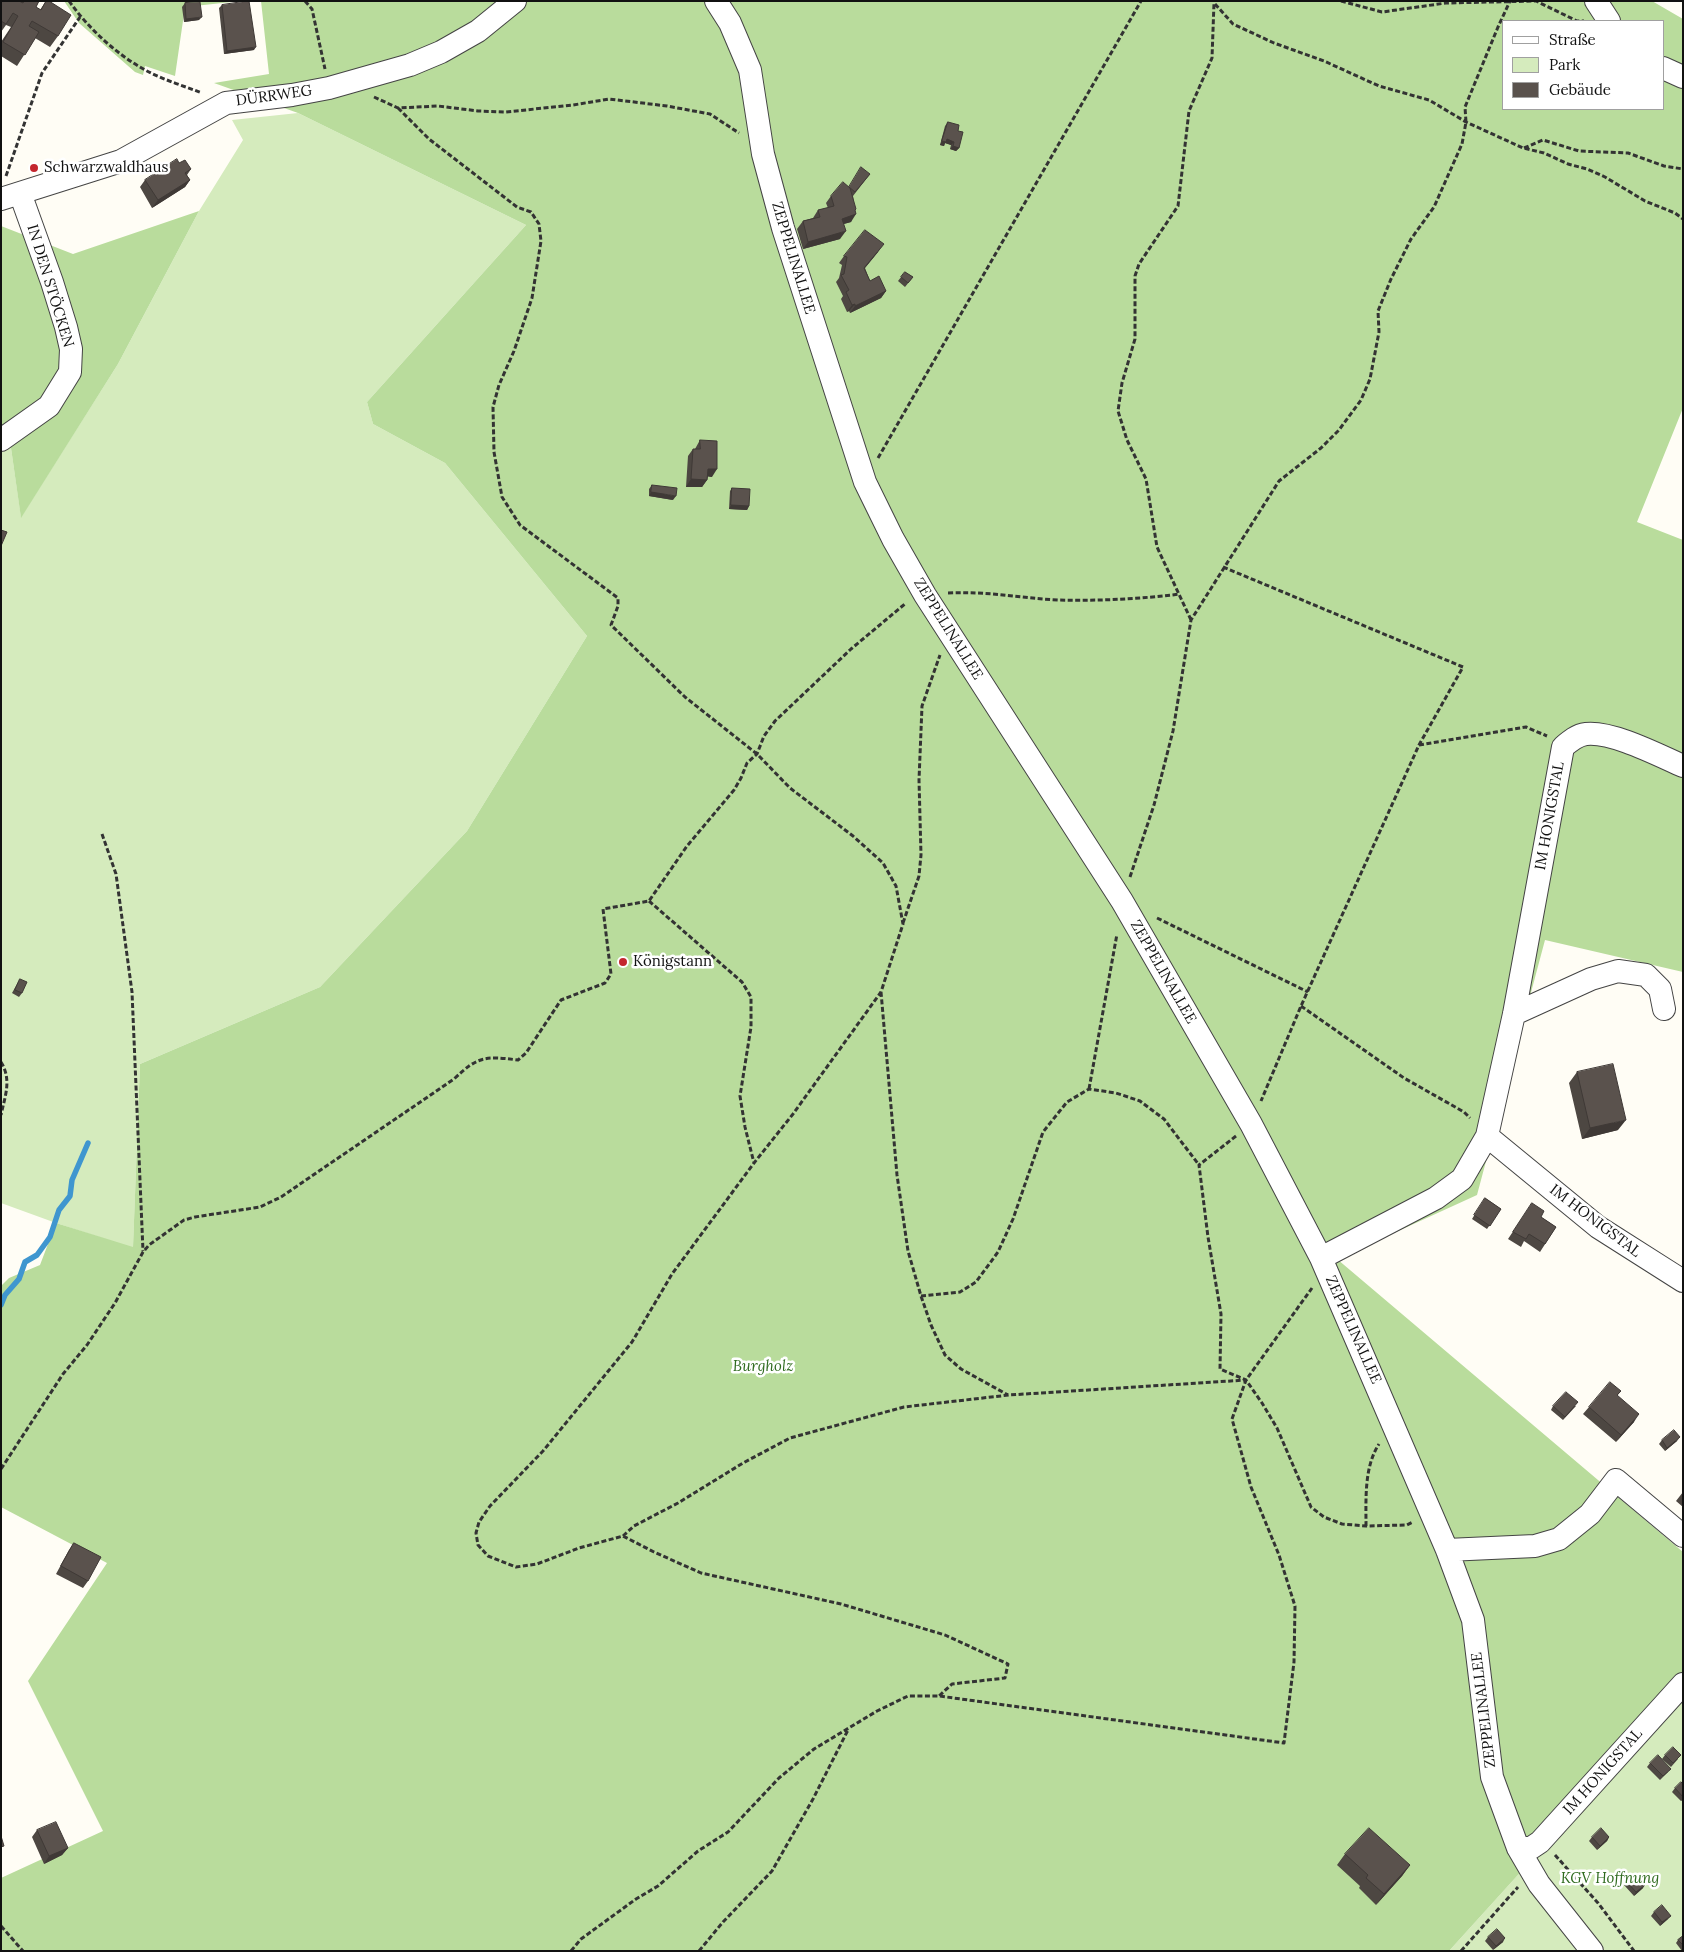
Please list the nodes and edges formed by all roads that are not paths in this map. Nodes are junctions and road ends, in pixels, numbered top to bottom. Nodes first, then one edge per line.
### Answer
1 (515, 1) edge
2 (716, 1) edge
3 (1596, 1) edge
4 (1607, 20) edge
5 (1664, 69) edge
6 (1683, 77) edge
7 (9, 190) edge
8 (1, 440) edge
9 (1683, 766) edge
10 (1664, 1009) dead end
11 (1514, 1014) junction
12 (1487, 1136) junction
13 (1322, 1258) junction
14 (1683, 1281) edge
15 (1683, 1536) edge
16 (1447, 1550) junction
17 (1683, 1684) edge
18 (1518, 1848) junction
19 (1592, 1951) edge

1 - 7 street, DÜRRWEG
2 - 13 street, ZEPPELINALLEE
3 - 4 street
5 - 6 street
7 - 8 street, IN DEN STÖCKEN
9 - 11 street, IM HONIGSTAL
10 - 11 street
11 - 12 street, IM HONIGSTAL
12 - 13 street, IM HONIGSTAL
12 - 14 street, IM HONIGSTAL
13 - 16 street, ZEPPELINALLEE
15 - 16 street
16 - 18 street, ZEPPELINALLEE
17 - 18 street, IM HONIGSTAL
18 - 19 street, ZEPPELINALLEE

